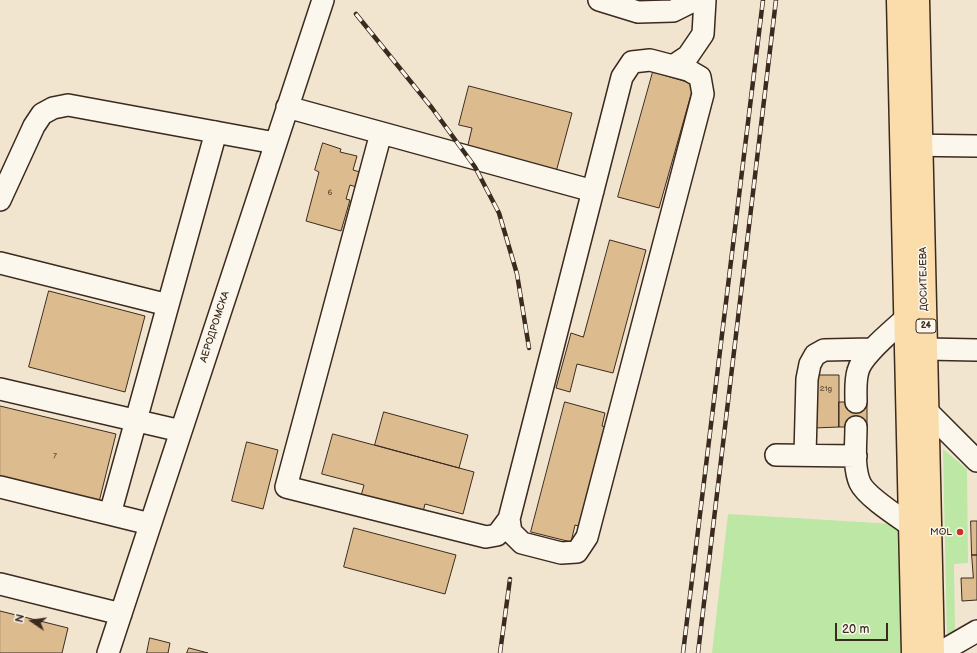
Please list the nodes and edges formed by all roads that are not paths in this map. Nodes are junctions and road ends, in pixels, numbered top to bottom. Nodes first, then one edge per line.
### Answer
1 (323, 0) edge
2 (599, 0) edge
3 (695, 0) edge
4 (705, 0) edge
5 (898, 0) edge
6 (918, 0) edge
7 (672, 66) junction
8 (287, 107) junction
9 (216, 132) junction
10 (381, 133) junction
11 (275, 143) junction
12 (911, 145) junction
13 (977, 146) edge
14 (593, 191) junction
15 (0, 200) edge
16 (0, 263) edge
17 (168, 305) junction
18 (905, 319) junction
19 (872, 349) junction
20 (926, 349) junction
21 (977, 350) edge
22 (0, 389) edge
23 (856, 402) dead end
24 (928, 412) junction
25 (136, 420) junction
26 (856, 427) dead end
27 (181, 431) junction
28 (776, 455) dead end
29 (805, 455) junction
30 (856, 456) junction
31 (977, 461) edge
32 (0, 486) edge
33 (110, 514) junction
34 (509, 518) junction
35 (150, 524) junction
36 (910, 525) junction
37 (0, 584) edge
38 (121, 614) junction
39 (977, 631) edge
40 (108, 653) edge
41 (913, 653) edge
42 (933, 653) edge
43 (939, 653) edge

1 - 8 street, АЕРОДРОМСКА
2 - 3 street
4 - 7 street
5 - 12 main road, ДОСИТЕЈЕВА / 24
6 - 12 main road, ДОСИТЕЈЕВА / 24
7 - 14 street
7 - 34 street
8 - 10 street
8 - 11 street, АЕРОДРОМСКА
9 - 11 street
9 - 15 street
9 - 17 street
10 - 14 street
10 - 34 street
11 - 27 street, АЕРОДРОМСКА
12 - 13 street
12 - 18 main road, ДОСИТЕЈЕВА / 24
12 - 20 main road, ДОСИТЕЈЕВА / 24
14 - 34 street
16 - 17 street
17 - 25 street
18 - 19 street
18 - 36 main road, ДОСИТЕЈЕВА / 24
19 - 23 street
19 - 29 street
20 - 21 street
20 - 24 main road, ДОСИТЕЈЕВА / 24
22 - 25 street
24 - 31 street
24 - 42 main road, ДОСИТЕЈЕВА / 24
25 - 27 street
25 - 33 street
26 - 30 street
27 - 35 street, АЕРОДРОМСКА
28 - 29 street
29 - 30 street
30 - 36 street
32 - 33 street
33 - 35 street
35 - 38 street, АЕРОДРОМСКА
36 - 41 main road, ДОСИТЕЈЕВА / 24
37 - 38 street
38 - 40 street, АЕРОДРОМСКА
39 - 43 street

